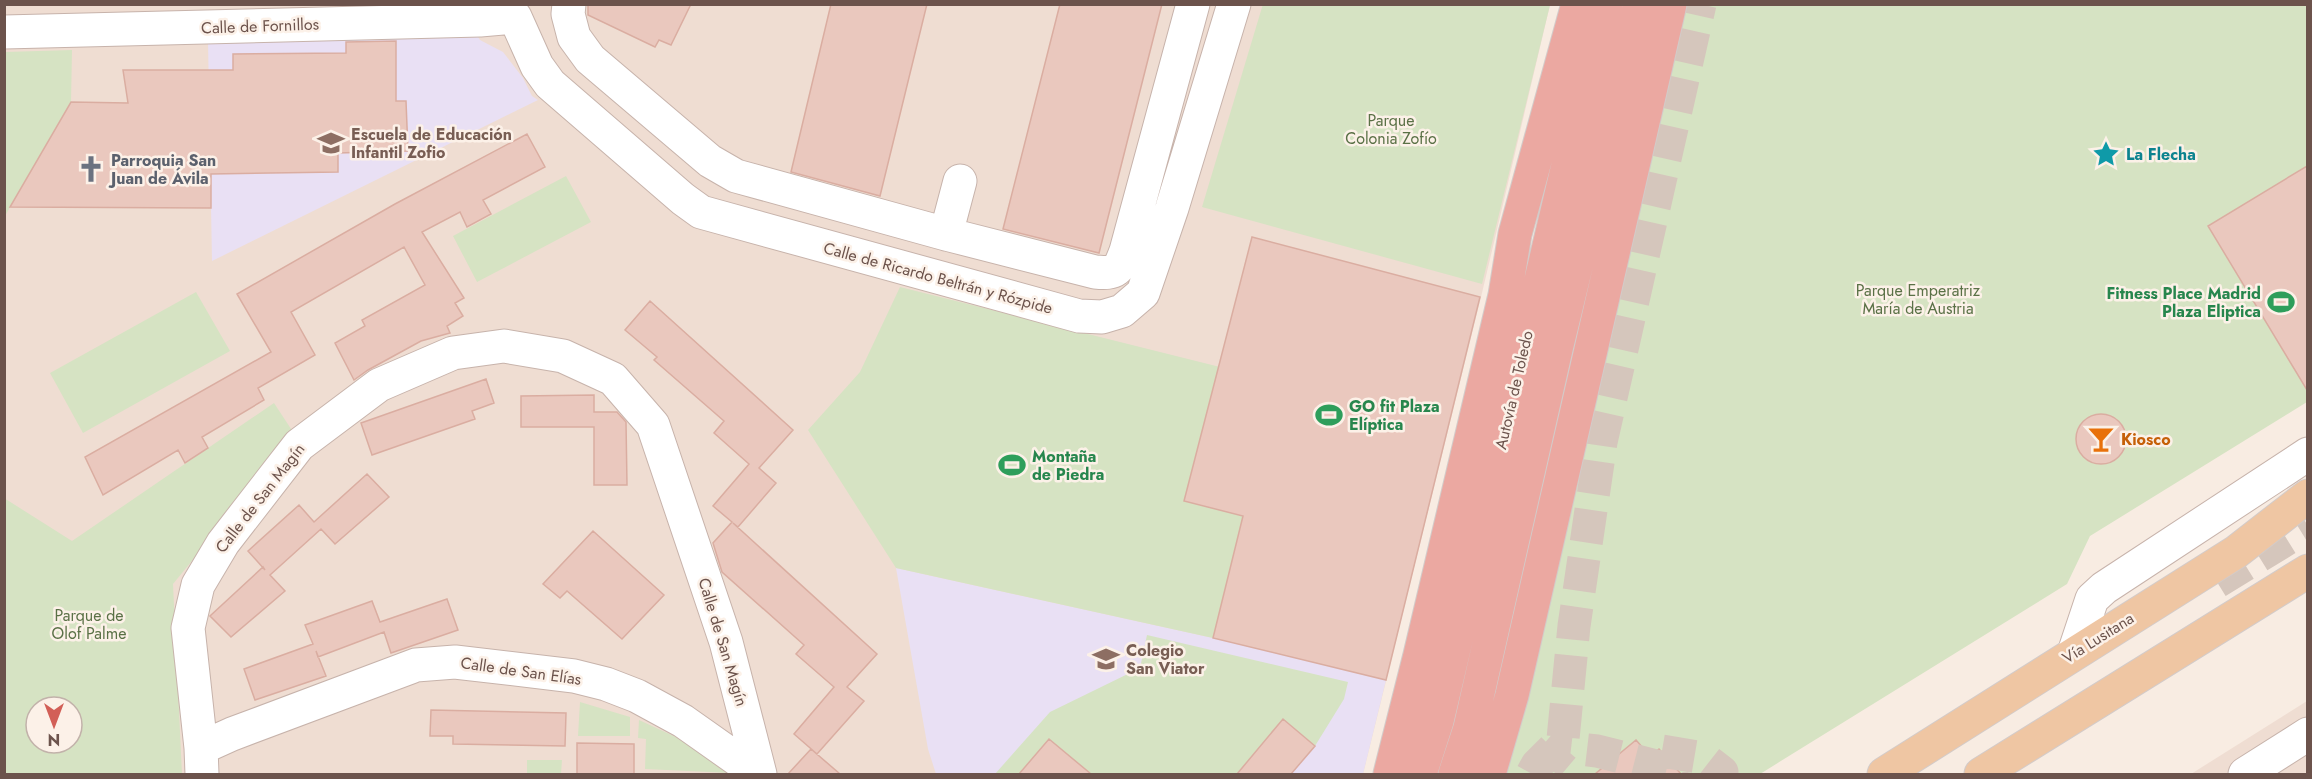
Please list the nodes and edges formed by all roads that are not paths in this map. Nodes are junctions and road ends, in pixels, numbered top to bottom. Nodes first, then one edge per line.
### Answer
1 (569, 4) edge
2 (1193, 4) edge
3 (1234, 4) edge
4 (1578, 4) edge
5 (1606, 4) edge
6 (1640, 4) edge
7 (1670, 4) edge
8 (515, 11) edge
9 (92, 17) edge
10 (4, 32) edge
11 (710, 161) junction
12 (960, 181) dead end
13 (682, 199) junction
14 (946, 234) junction
15 (2307, 453) edge
16 (2307, 496) edge
17 (2307, 516) edge
18 (2236, 552) junction
19 (2307, 571) edge
20 (2074, 653) junction
21 (2307, 734) edge
22 (202, 761) edge
23 (759, 774) edge
24 (1390, 774) edge
25 (1420, 774) edge
26 (1455, 774) edge
27 (1489, 774) edge
28 (1884, 774) edge
29 (1981, 774) edge
30 (2245, 774) edge

1 - 11 street
2 - 14 street
3 - 13 street, Calle de Ricardo Beltrán y Rózpide
4 - 24 highway
5 - 25 highway, Autovía de Toledo
6 - 26 highway, Autovía de Toledo
7 - 27 highway
8 - 9 street, Calle de Fornillos
8 - 13 street, Calle de Ricardo Beltrán y Rózpide
9 - 10 street, Calle de Fornillos
11 - 13 street
11 - 14 street
12 - 14 street
15 - 20 street
16 - 18 main road, Vía Lusitana
17 - 18 street
18 - 20 main road, Vía Lusitana
19 - 29 main road
20 - 28 main road, Vía Lusitana
21 - 30 street
22 - 23 street, Calle de San Elías
22 - 23 street, Calle de San Magín

